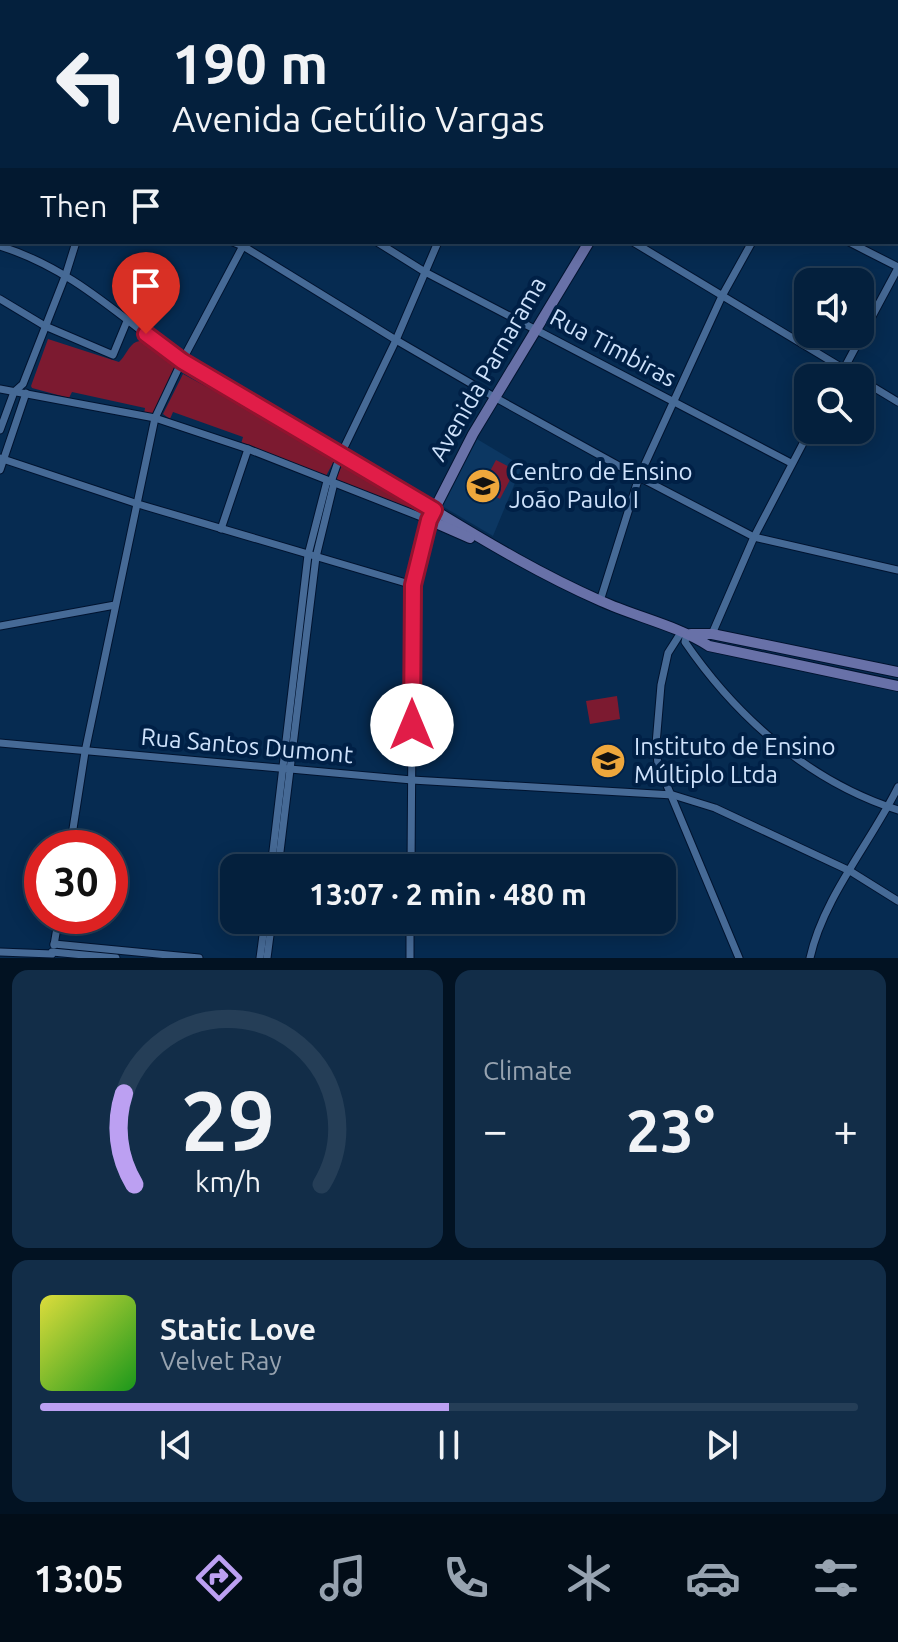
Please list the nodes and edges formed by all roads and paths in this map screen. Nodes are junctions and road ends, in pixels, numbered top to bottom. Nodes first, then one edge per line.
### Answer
1 (75, 244) edge
2 (244, 244) edge
3 (380, 244) edge
4 (437, 244) edge
5 (588, 244) edge
6 (636, 244) edge
7 (751, 244) edge
8 (853, 244) edge
9 (0, 246) edge
10 (898, 268) edge
11 (425, 272) junction
12 (66, 274) junction
13 (722, 296) junction
14 (0, 299) edge
15 (127, 321) junction
16 (45, 326) junction
17 (535, 330) junction
18 (396, 340) junction
19 (182, 361) junction
20 (836, 364) edge
21 (847, 364) edge
22 (23, 384) junction
23 (874, 387) edge
24 (0, 389) edge
25 (14, 392) junction
26 (26, 393) junction
27 (496, 398) junction
28 (672, 402) junction
29 (898, 402) edge
30 (155, 418) junction
31 (0, 430) edge
32 (802, 444) edge
33 (248, 449) junction
34 (340, 456) junction
35 (2, 459) edge
36 (791, 463) junction
37 (0, 470) edge
38 (639, 477) junction
39 (331, 482) junction
40 (138, 504) junction
41 (431, 515) junction
42 (221, 529) junction
43 (754, 537) junction
44 (312, 556) junction
45 (898, 570) edge
46 (413, 585) junction
47 (600, 601) junction
48 (115, 605) junction
49 (0, 626) edge
50 (686, 632) junction
51 (710, 640) junction
52 (788, 649) junction
53 (786, 663) junction
54 (898, 672) edge
55 (898, 686) edge
56 (0, 743) edge
57 (85, 752) junction
58 (286, 770) junction
59 (412, 780) junction
60 (898, 787) edge
61 (673, 795) junction
62 (888, 807) junction
63 (898, 810) edge
64 (73, 830) edge
65 (273, 854) edge
66 (279, 854) edge
67 (411, 854) edge
68 (850, 871) junction
69 (898, 901) edge
70 (263, 934) edge
71 (270, 934) edge
72 (410, 934) edge
73 (0, 952) edge
74 (52, 952) edge
75 (116, 958) edge
76 (199, 958) edge
77 (260, 958) edge
78 (267, 958) edge
79 (410, 958) edge
80 (739, 958) edge
81 (810, 958) edge

1 - 12 street
2 - 18 street
2 - 19 street
3 - 11 street, Rua Timbiras
4 - 11 street
5 - 17 street, Avenida Parnarama
6 - 13 street
7 - 13 street
8 - 10 street
9 - 12 street
10 - 21 street
11 - 17 street, Rua Timbiras
11 - 18 street
12 - 15 street
12 - 16 street
13 - 20 street
13 - 28 street
14 - 16 street
15 - 16 street
15 - 19 street
16 - 22 street
17 - 27 street, Avenida Parnarama
17 - 28 street, Rua Timbiras
18 - 27 street
18 - 34 street
19 - 30 street
19 - 34 street
22 - 25 street
22 - 26 street
23 - 29 street
24 - 25 street
25 - 26 street
25 - 31 street
26 - 30 street
26 - 35 street
27 - 38 street
27 - 41 street, Avenida Parnarama
28 - 36 street, Rua Timbiras
28 - 38 street
30 - 33 street
30 - 40 street
32 - 36 street
33 - 39 street
33 - 42 street
34 - 39 street
34 - 41 street
35 - 37 street
35 - 40 street
36 - 43 street
38 - 43 street
38 - 47 street
39 - 41 street
39 - 44 street
40 - 42 street
40 - 48 street
41 - 46 street
41 - 47 street
42 - 44 street
43 - 45 street
43 - 51 street
44 - 46 street
44 - 58 street
46 - 59 street
47 - 50 street
48 - 49 street
48 - 57 street
50 - 51 street
50 - 61 street
50 - 62 street
51 - 52 street
51 - 53 street
52 - 53 street
52 - 54 street
53 - 55 street
56 - 57 street, Rua Santos Dumont
57 - 58 street, Rua Santos Dumont
57 - 64 street
58 - 59 street, Rua Santos Dumont
58 - 65 street
58 - 66 street
59 - 61 street, Rua Santos Dumont
59 - 67 street
60 - 62 street
61 - 68 street, Rua Santos Dumont
61 - 80 street
62 - 63 street
62 - 68 street
68 - 69 street, Rua Santos Dumont
68 - 81 street
70 - 77 street
71 - 78 street
72 - 79 street
73 - 74 street
74 - 75 street
74 - 76 street

